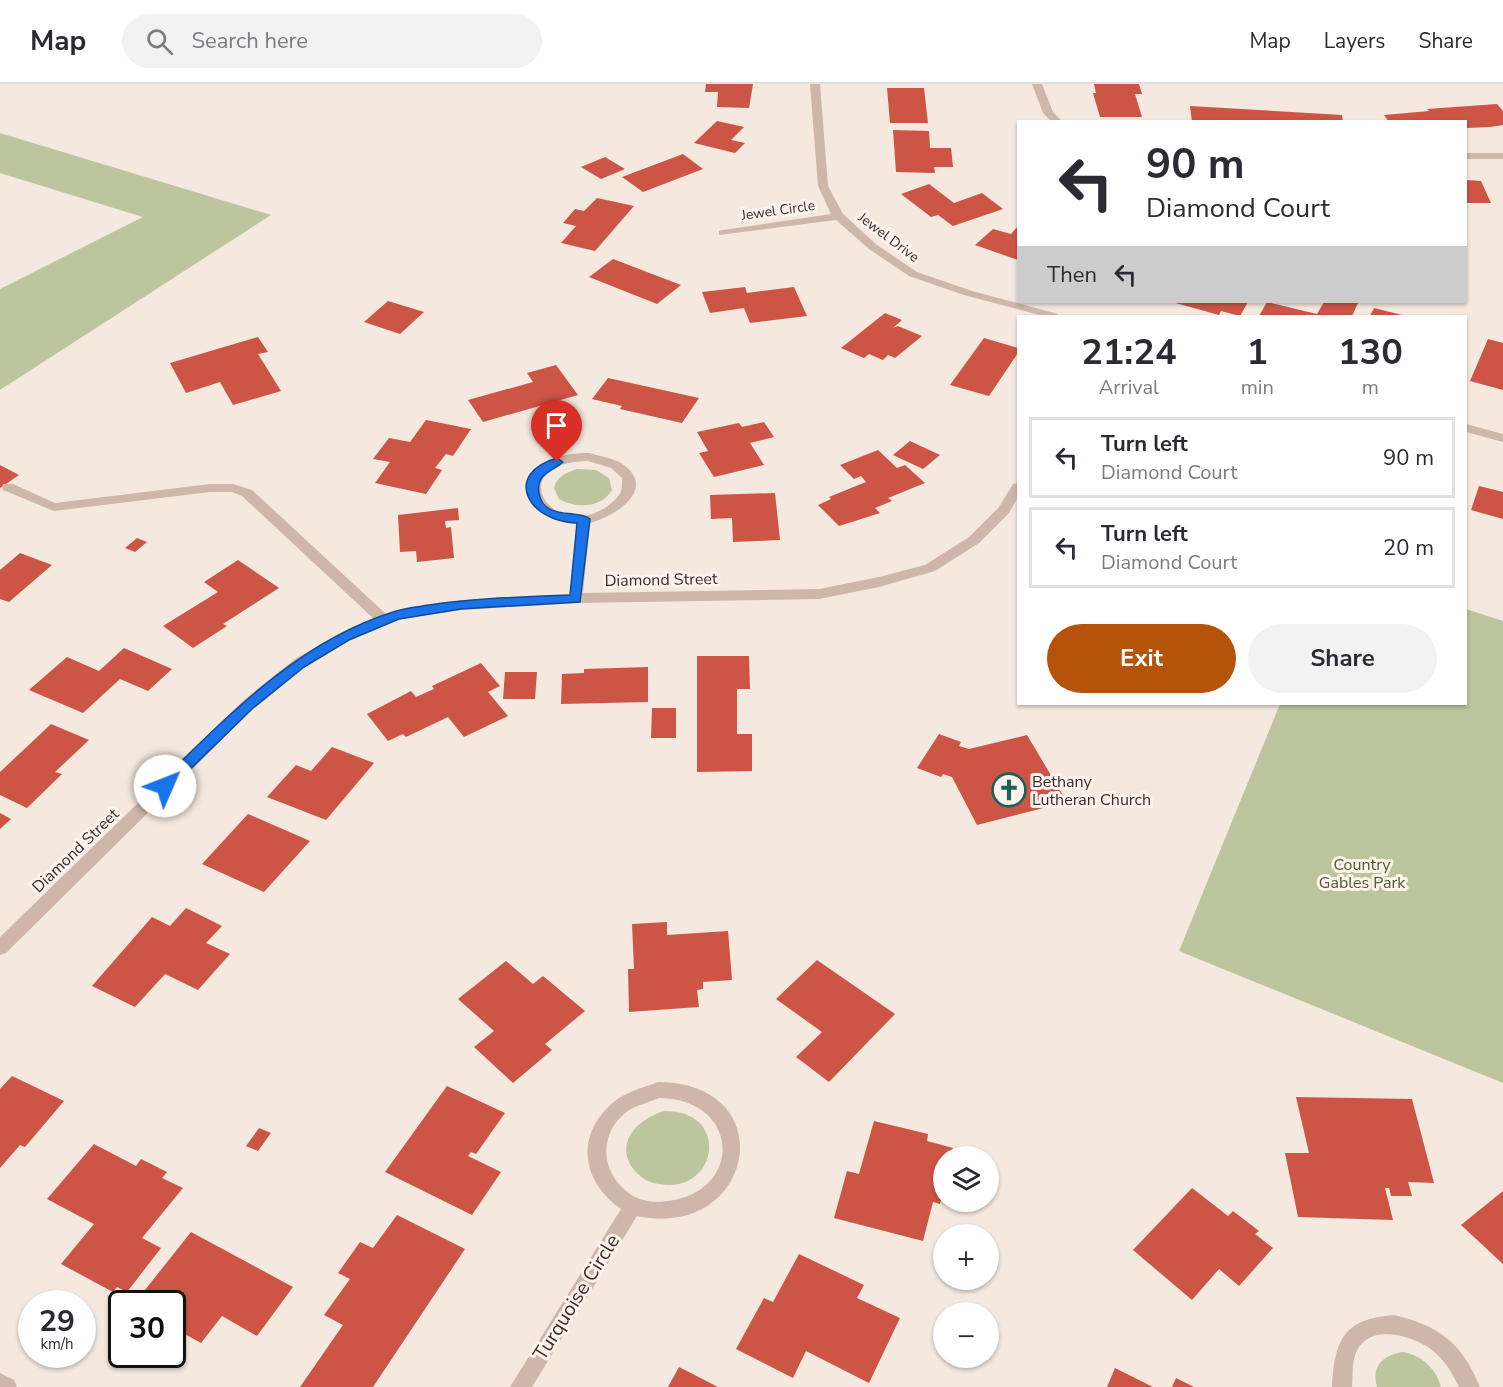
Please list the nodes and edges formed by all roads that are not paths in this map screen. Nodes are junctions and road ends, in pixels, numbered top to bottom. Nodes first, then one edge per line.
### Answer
1 (815, 84) edge
2 (1037, 84) edge
3 (1056, 120) edge
4 (1467, 156) edge
5 (1503, 156) edge
6 (838, 216) junction
7 (723, 233) dead end
8 (1050, 315) edge
9 (1467, 428) edge
10 (1503, 438) edge
11 (8, 488) dead end
12 (1017, 490) edge
13 (584, 519) junction
14 (576, 598) junction
15 (384, 620) junction
16 (0, 948) edge
17 (633, 1206) junction
18 (0, 1383) edge
19 (7, 1387) edge
20 (520, 1387) edge
21 (1342, 1387) edge
22 (1470, 1387) edge

1 - 6 street, Jewel Drive
2 - 3 street
4 - 5 street
6 - 7 street, Jewel Circle
6 - 8 street, Jewel Drive
9 - 10 street
11 - 15 street
12 - 14 street, Diamond Street
13 - 13 street
13 - 14 street
14 - 15 street, Diamond Street
15 - 16 street, Diamond Street
17 - 17 street
17 - 20 street, Turquoise Circle
18 - 19 street
21 - 22 street

